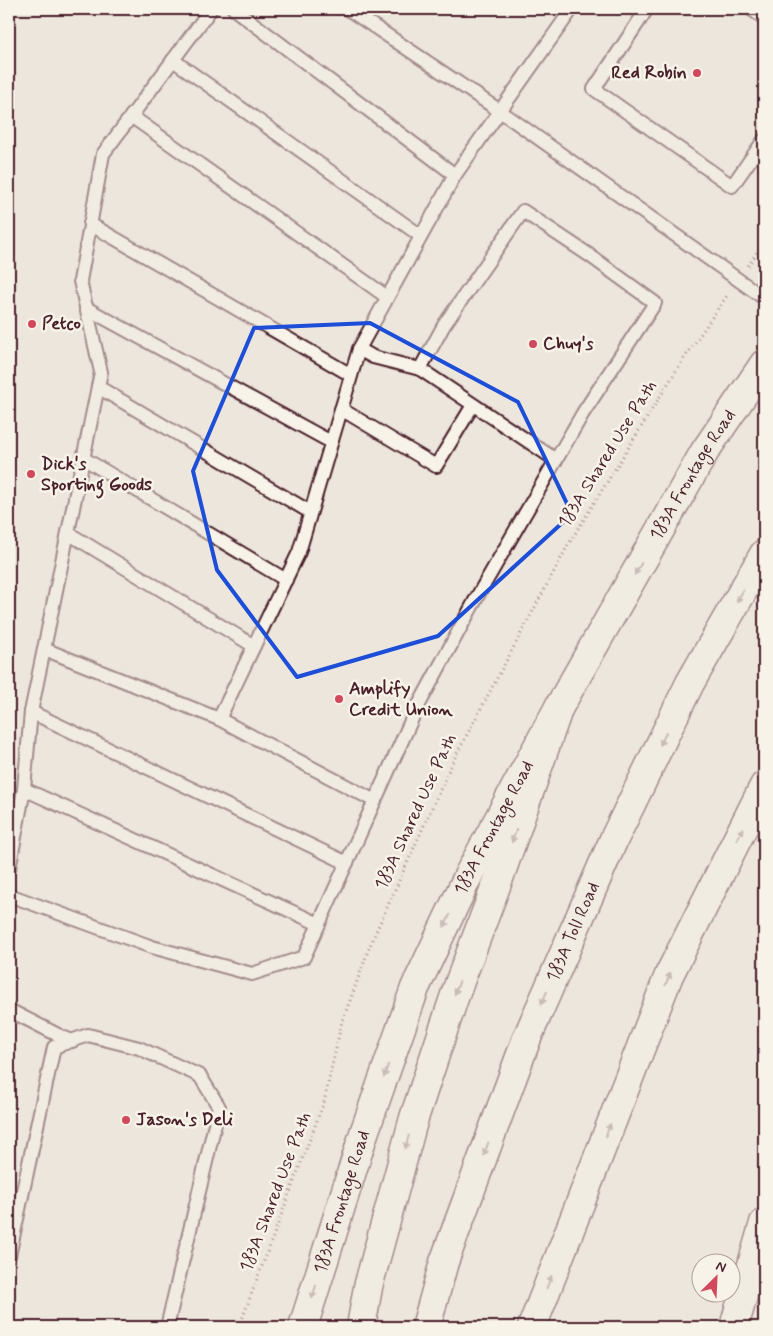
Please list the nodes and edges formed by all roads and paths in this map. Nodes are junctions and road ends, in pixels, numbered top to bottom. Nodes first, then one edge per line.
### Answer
1 (211, 9) edge
2 (234, 9) edge
3 (348, 9) edge
4 (572, 9) edge
5 (647, 9) edge
6 (751, 9) edge
7 (764, 18) edge
8 (173, 60) junction
9 (500, 111) junction
10 (131, 116) junction
11 (764, 140) edge
12 (455, 175) junction
13 (90, 224) junction
14 (421, 236) junction
15 (764, 241) edge
16 (747, 266) dead end
17 (728, 294) dead end
18 (387, 297) junction
19 (764, 298) edge
20 (86, 308) junction
21 (358, 349) junction
22 (764, 364) edge
23 (420, 369) junction
24 (351, 375) junction
25 (98, 387) junction
26 (473, 405) junction
27 (341, 409) junction
28 (331, 442) junction
29 (83, 458) junction
30 (556, 460) junction
31 (310, 512) junction
32 (68, 533) junction
33 (764, 554) edge
34 (286, 580) junction
35 (254, 646) junction
36 (44, 649) junction
37 (559, 707) junction
38 (30, 712) junction
39 (219, 719) junction
40 (764, 786) edge
41 (24, 789) junction
42 (375, 801) junction
43 (347, 863) junction
44 (9, 869) edge
45 (9, 895) edge
46 (319, 924) junction
47 (9, 1010) edge
48 (72, 1041) junction
49 (764, 1223) edge
50 (9, 1256) edge
51 (167, 1327) edge
52 (239, 1327) edge
53 (303, 1327) edge
54 (360, 1327) edge
55 (426, 1327) edge
56 (532, 1327) edge
57 (734, 1327) edge

1 - 8 lane
2 - 12 lane
3 - 9 lane
4 - 9 lane
5 - 11 lane
6 - 7 lane
8 - 10 lane
8 - 14 lane
9 - 12 lane
9 - 19 lane
10 - 13 lane
10 - 18 lane
12 - 14 lane
13 - 20 lane
13 - 24 lane
14 - 18 lane
15 - 16 path
17 - 52 path, 183A Shared Use Path
18 - 21 lane
20 - 25 lane
20 - 28 lane
21 - 23 lane
21 - 24 lane
22 -> 37 main road, 183A Frontage Road
23 - 26 lane
23 - 30 lane
24 - 27 lane
25 - 29 lane
25 - 31 lane
26 - 27 lane
26 - 30 lane
27 - 28 lane
28 - 31 lane
29 - 32 lane
29 - 34 lane
30 - 42 lane
31 - 34 lane
32 - 35 lane
32 - 36 lane
33 -> 55 main road, 183A Toll Road
34 - 35 lane
35 - 39 lane
36 - 38 lane
36 - 39 lane
37 -> 53 main road, 183A Frontage Road
37 -> 54 main road
38 - 41 lane
38 - 43 lane
39 - 42 lane
56 -> 40 main road
41 - 44 lane
41 - 46 lane
42 - 43 lane
43 - 46 lane
45 - 46 lane
47 - 48 lane
48 - 50 lane
48 - 51 lane
49 - 57 main road

